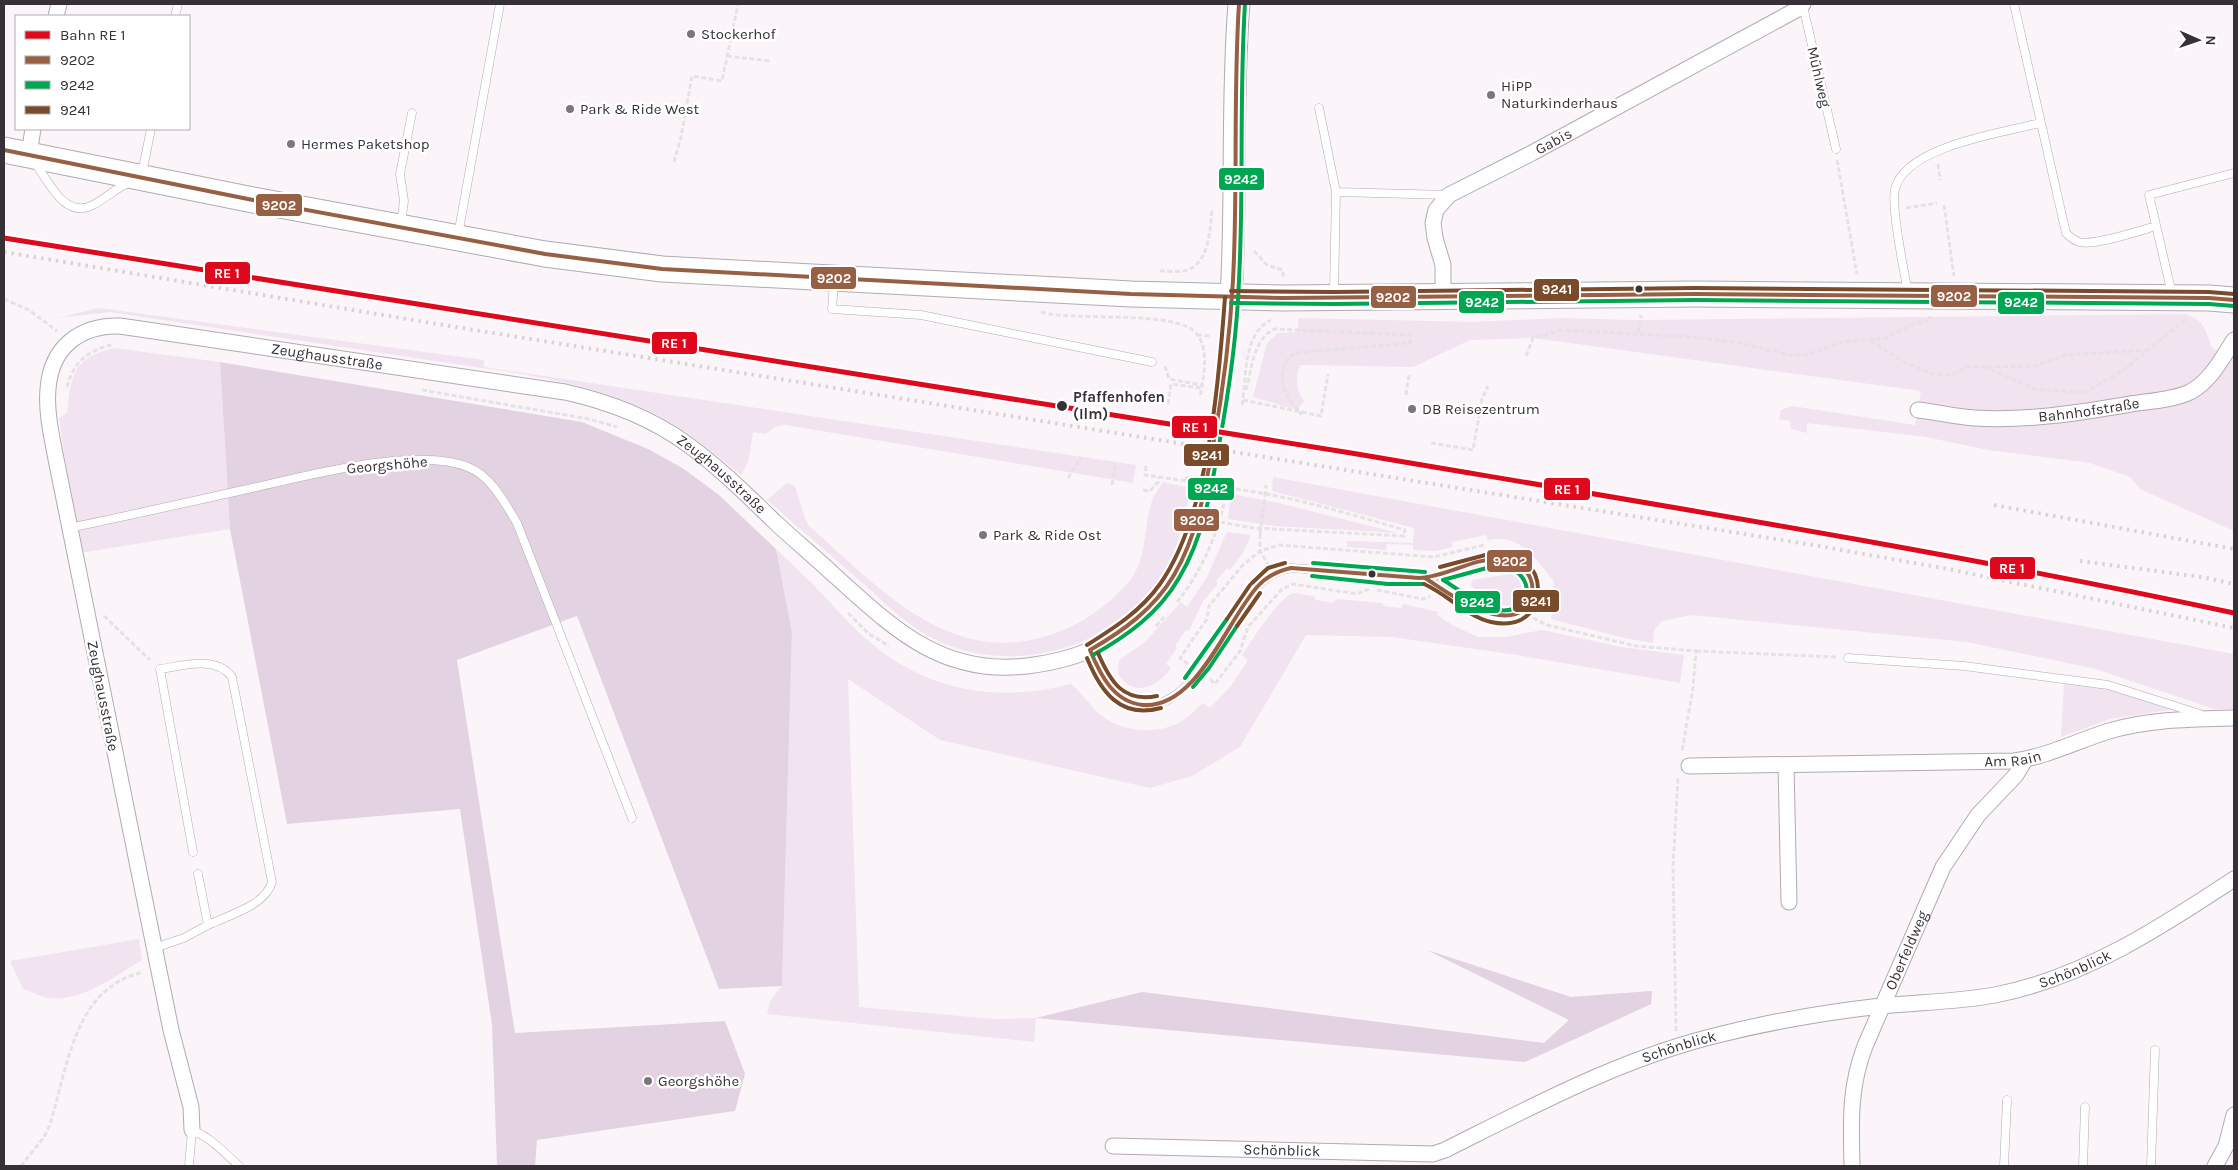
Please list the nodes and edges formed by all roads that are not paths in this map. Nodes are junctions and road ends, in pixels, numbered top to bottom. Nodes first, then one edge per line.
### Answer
1 (500, 4) edge
2 (1239, 4) edge
3 (2014, 4) edge
4 (1803, 5) edge
5 (1319, 108) dead end
6 (412, 113) dead end
7 (2040, 124) junction
8 (33, 130) edge
9 (151, 130) edge
10 (1836, 149) road end
11 (4, 150) edge
12 (29, 154) junction
13 (2234, 173) edge
14 (142, 177) junction
15 (1336, 192) junction
16 (1448, 195) junction
17 (2156, 226) junction
18 (400, 227) junction
19 (458, 237) junction
20 (834, 278) junction
21 (1231, 296) junction
22 (1443, 296) junction
23 (1919, 296) junction
24 (1334, 298) junction
25 (2172, 298) junction
26 (2234, 300) edge
27 (2234, 340) edge
28 (1155, 363) road end
29 (1221, 402) tunnel mouth
30 (1918, 410) dead end
31 (1207, 480) tunnel mouth
32 (69, 528) junction
33 (1425, 578) junction
34 (1090, 650) junction
35 (1848, 658) road end
36 (2213, 718) junction
37 (2234, 718) edge
38 (2025, 760) junction
39 (1684, 766) road end
40 (1786, 766) junction
41 (632, 818) dead end
42 (193, 852) dead end
43 (198, 874) dead end
44 (2234, 879) edge
45 (1789, 902) dead end
46 (208, 925) junction
47 (154, 948) junction
48 (1883, 1006) junction
49 (2155, 1050) dead end
50 (2007, 1100) dead end
51 (2085, 1107) dead end
52 (2234, 1115) edge
53 (192, 1130) junction
54 (1112, 1146) dead end
55 (1445, 1150) junction
56 (188, 1166) edge
57 (238, 1166) edge
58 (1443, 1166) edge
59 (1852, 1166) edge
60 (2004, 1166) edge
61 (2083, 1166) edge
62 (2151, 1166) edge
63 (2215, 1166) edge

1 - 19 lane
2 - 21 main road
3 - 7 lane
4 - 10 lane, Mühlweg
4 - 16 street, Gabis
5 - 15 lane
6 - 18 lane
7 - 17 lane
7 - 23 lane
8 - 12 street
9 - 14 lane
11 - 12 main road
12 - 14 main road
12 - 14 lane
13 - 17 lane
14 - 18 main road
15 - 16 lane
15 - 24 lane
16 - 22 street
17 - 25 lane
18 - 19 main road
19 - 20 main road
20 - 21 main road
20 - 28 lane
21 - 24 main road
21 - 29 street
22 - 23 main road
22 - 24 main road
23 - 25 main road
25 - 26 main road
27 - 30 street, Bahnhofstraße
31 - 34 street, Zeughausstraße
32 - 34 street, Zeughausstraße
32 - 41 lane, Georgshöhe
32 - 47 street, Zeughausstraße
33 - 33 lane
33 - 34 lane
35 - 36 lane
36 - 37 street, Am Rain
36 - 38 street, Am Rain
38 - 40 street, Am Rain
38 - 48 street, Oberfeldweg
39 - 40 street, Am Rain
40 - 45 street
42 - 46 lane
43 - 46 lane
44 - 48 street, Schönblick
46 - 47 lane
47 - 53 street, Zeughausstraße
48 - 55 street, Schönblick
48 - 59 street, Oberfeldweg
49 - 62 lane
50 - 60 lane
51 - 61 lane
52 - 63 street
53 - 56 lane
53 - 57 lane
54 - 55 street, Schönblick
55 - 58 street

